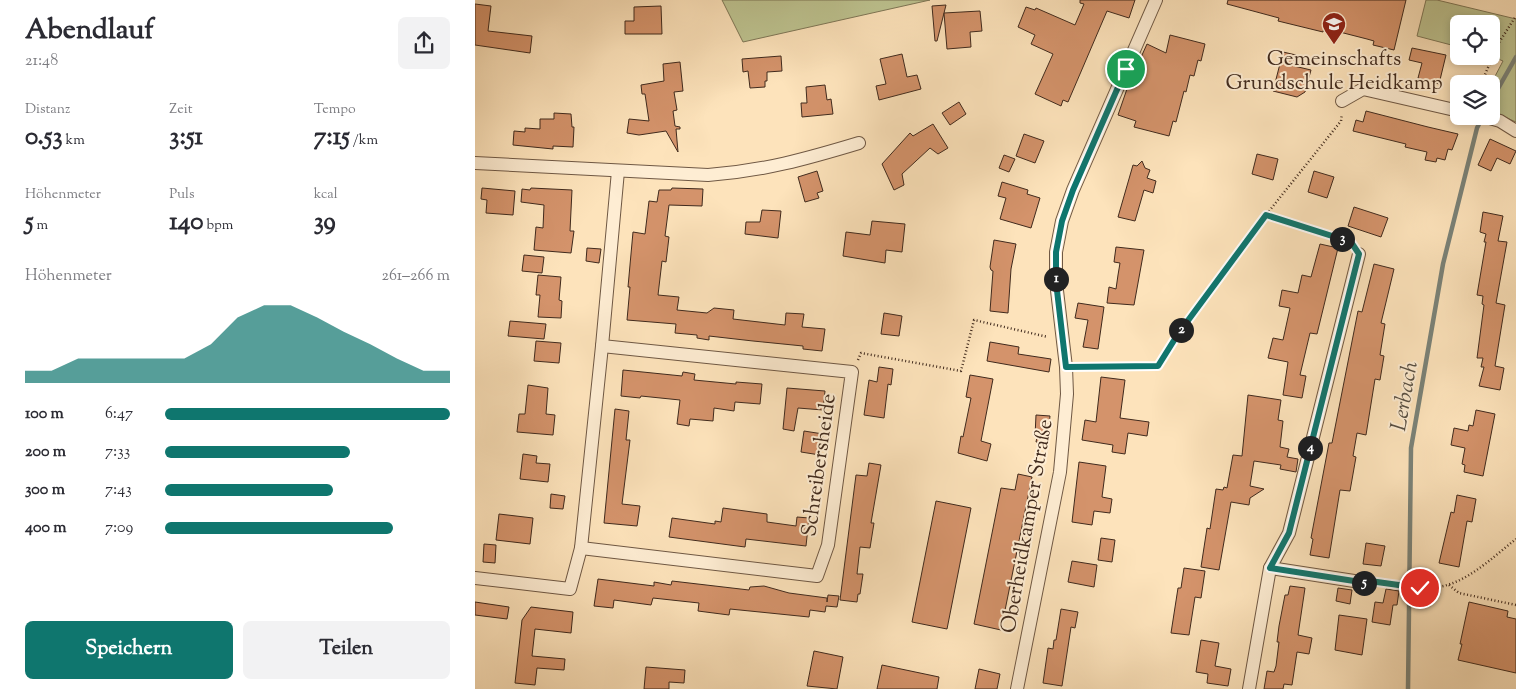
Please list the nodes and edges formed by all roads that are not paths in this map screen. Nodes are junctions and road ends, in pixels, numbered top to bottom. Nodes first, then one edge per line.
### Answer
1 (1156, 0) edge
2 (1342, 101) road end
3 (1450, 109) edge
4 (1500, 121) edge
5 (1516, 131) edge
6 (859, 143) dead end
7 (475, 163) edge
8 (618, 170) junction
9 (1359, 254) road end
10 (602, 346) junction
11 (1158, 366) road end
12 (1066, 367) junction
13 (581, 548) junction
14 (1270, 568) junction
15 (475, 578) edge
16 (1367, 583) road end
17 (1017, 689) edge
18 (1249, 689) edge

1 - 12 street, Oberheidkamper Straße
2 - 3 street
4 - 5 street
6 - 8 street
7 - 8 street
8 - 10 street
9 - 14 street
10 - 13 street
10 - 13 street, Schreibersheide
11 - 12 lane
12 - 17 street, Oberheidkamper Straße
13 - 15 street
14 - 16 street
14 - 18 street

